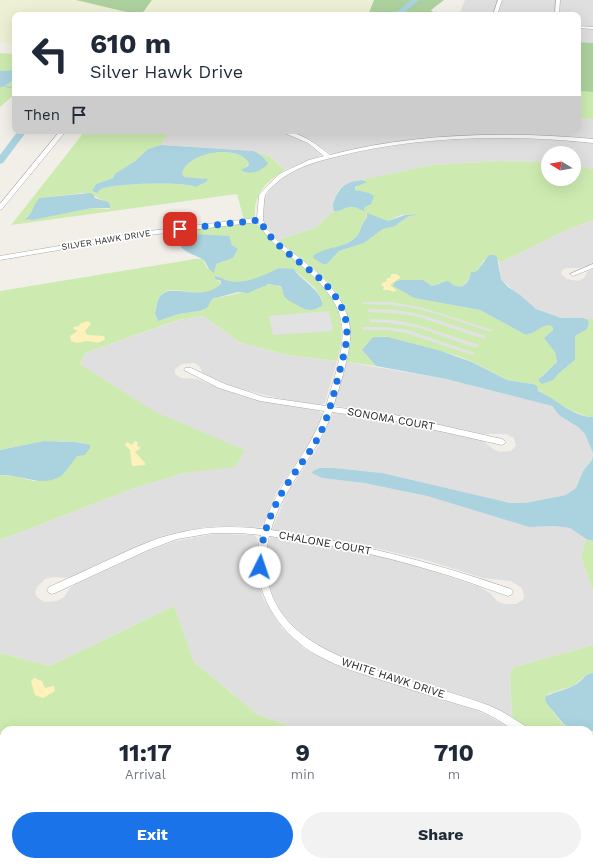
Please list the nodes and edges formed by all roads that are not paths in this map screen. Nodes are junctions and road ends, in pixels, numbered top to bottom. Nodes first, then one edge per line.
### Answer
1 (500, 0) edge
2 (558, 0) edge
3 (496, 12) edge
4 (557, 12) edge
5 (581, 27) edge
6 (593, 28) edge
7 (61, 134) edge
8 (290, 134) edge
9 (593, 141) edge
10 (328, 156) junction
11 (0, 208) edge
12 (260, 220) junction
13 (0, 258) edge
14 (593, 266) edge
15 (573, 274) dead end
16 (188, 370) dead end
17 (329, 409) junction
18 (502, 442) dead end
19 (266, 533) junction
20 (52, 590) dead end
21 (508, 592) dead end
22 (517, 726) edge

1 - 3 street
2 - 4 street
5 - 6 street
7 - 11 street
8 - 10 street
9 - 10 street
10 - 12 street
12 - 13 street, SILVER HAWK DRIVE
12 - 17 street, WHITE HAWK DRIVE
14 - 15 street
16 - 17 street, SONOMA COURT
17 - 18 street, SONOMA COURT
17 - 19 street, WHITE HAWK DRIVE
19 - 20 street, CHALONE COURT
19 - 21 street, CHALONE COURT
19 - 22 street, WHITE HAWK DRIVE

